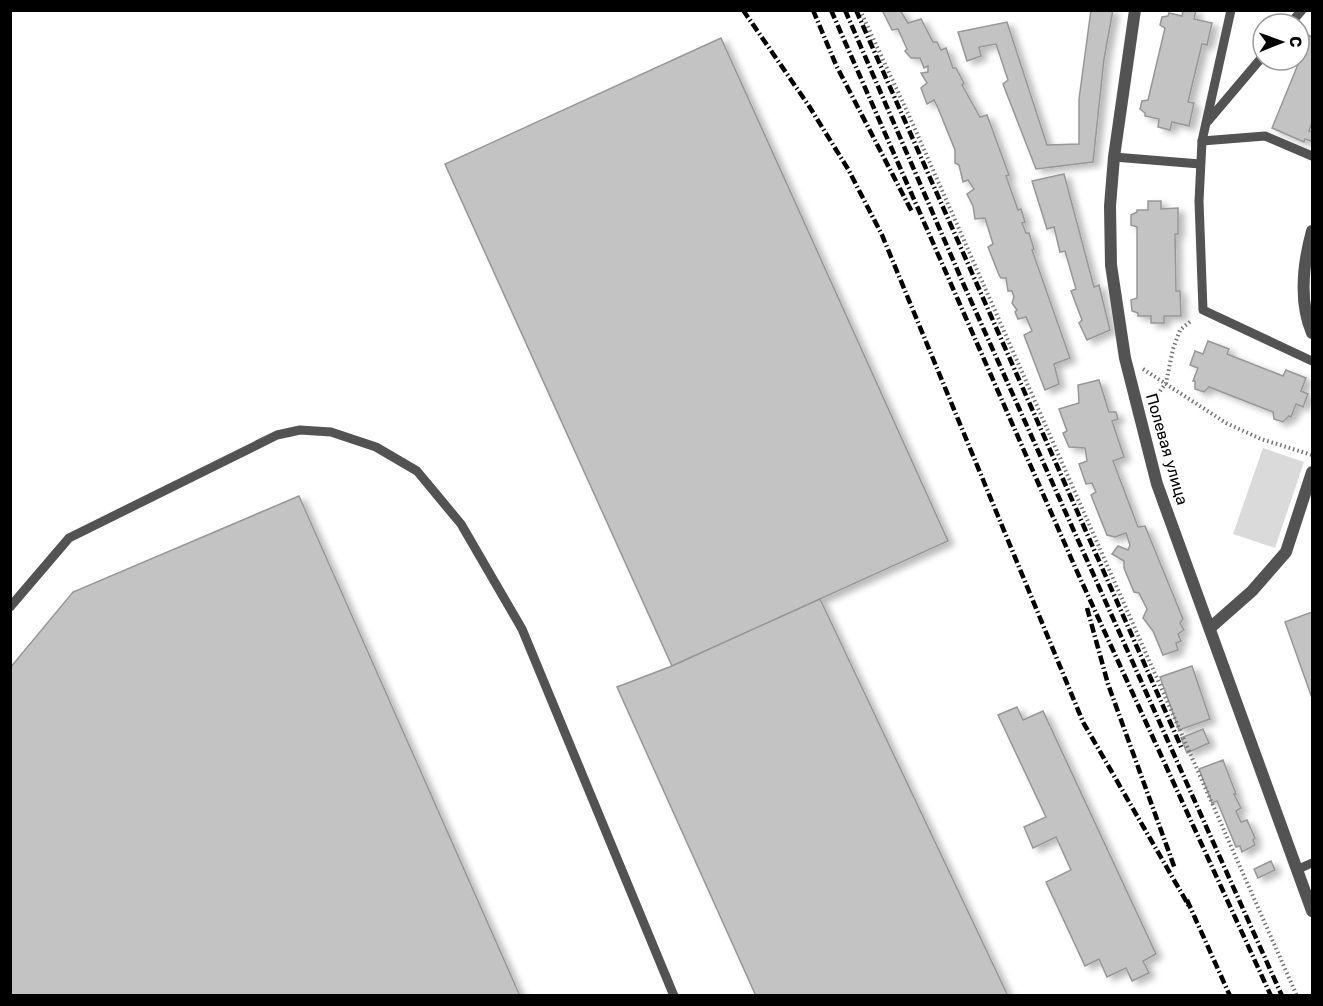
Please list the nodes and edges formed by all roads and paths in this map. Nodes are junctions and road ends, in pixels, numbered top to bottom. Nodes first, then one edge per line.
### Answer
1 (860, 10) edge
2 (1135, 10) edge
3 (1231, 10) edge
4 (1307, 10) edge
5 (1312, 12) edge
6 (1251, 70) edge
7 (1206, 123) junction
8 (1202, 141) junction
9 (1312, 156) edge
10 (1113, 157) junction
11 (1200, 164) junction
12 (1312, 231) edge
13 (1203, 310) junction
14 (1312, 333) edge
15 (1125, 358) junction
16 (1312, 362) edge
17 (1166, 383) junction
18 (1140, 420) junction
19 (1312, 456) edge
20 (1312, 472) edge
21 (10, 607) edge
22 (1210, 628) junction
23 (1312, 863) edge
24 (1296, 870) junction
25 (1312, 911) edge
26 (674, 996) edge
27 (1297, 996) edge

1 - 27 path
2 - 10 street, Полевая улица
3 - 7 lane
4 - 5 lane
6 - 7 lane
7 - 8 lane
8 - 9 lane
8 - 11 lane
10 - 11 lane
10 - 15 street, Полевая улица
11 - 13 lane
12 - 14 street
13 - 16 lane
13 - 17 path
15 - 17 path
15 - 18 street, Полевая улица
17 - 18 path
17 - 19 path
18 - 22 street, Полевая улица
20 - 22 street
21 - 26 lane
22 - 24 street, Полевая улица
23 - 24 lane
24 - 25 street, Полевая улица

